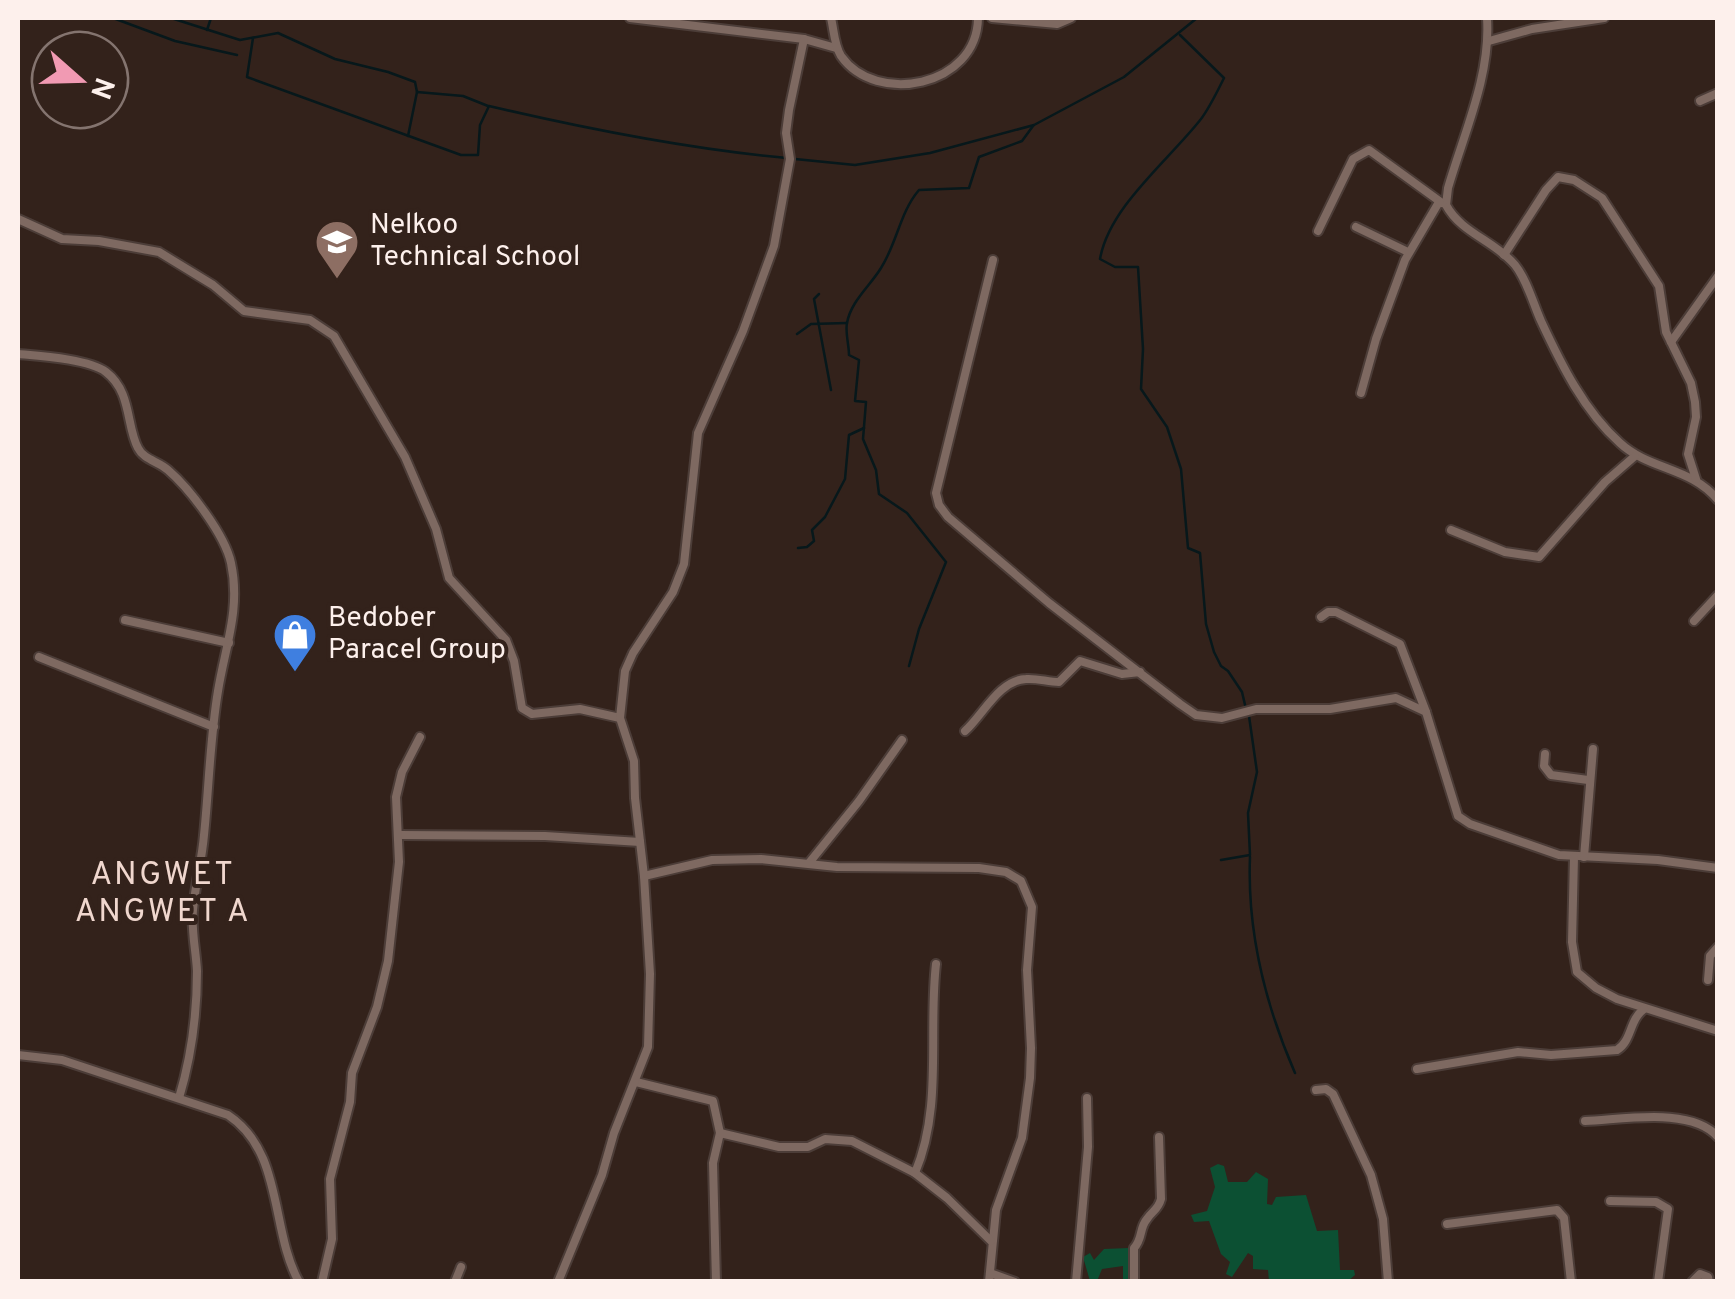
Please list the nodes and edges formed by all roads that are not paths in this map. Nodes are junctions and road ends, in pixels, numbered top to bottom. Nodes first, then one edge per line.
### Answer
1 (630, 18) edge
2 (831, 18) edge
3 (978, 18) edge
4 (992, 18) edge
5 (1070, 18) edge
6 (1488, 18) edge
7 (1604, 18) edge
8 (1556, 21) edge
9 (804, 39) junction
10 (1489, 41) junction
11 (836, 48) junction
12 (1718, 93) edge
13 (1700, 101) dead end
14 (1443, 203) junction
15 (18, 219) edge
16 (1356, 227) dead end
17 (1318, 230) dead end
18 (1408, 252) junction
19 (1504, 256) junction
20 (993, 260) dead end
21 (1718, 276) edge
22 (1670, 342) junction
23 (18, 354) edge
24 (1361, 392) dead end
25 (1635, 456) junction
26 (1696, 479) junction
27 (1717, 500) edge
28 (1452, 530) dead end
29 (1718, 595) edge
30 (1321, 616) dead end
31 (125, 620) dead end
32 (1694, 622) dead end
33 (230, 642) junction
34 (39, 657) dead end
35 (1140, 672) junction
36 (1426, 712) junction
37 (620, 718) junction
38 (214, 727) junction
39 (965, 732) dead end
40 (420, 737) dead end
41 (902, 740) dead end
42 (1593, 749) dead end
43 (1545, 754) dead end
44 (1588, 780) junction
45 (400, 835) junction
46 (640, 842) junction
47 (1579, 856) junction
48 (808, 862) junction
49 (1718, 868) edge
50 (644, 876) junction
51 (1718, 947) edge
52 (936, 964) dead end
53 (1708, 980) dead end
54 (1644, 1009) junction
55 (1718, 1031) edge
56 (18, 1055) edge
57 (1417, 1069) dead end
58 (636, 1082) junction
59 (1316, 1090) dead end
60 (179, 1098) junction
61 (1088, 1098) dead end
62 (1584, 1121) dead end
63 (720, 1133) junction
64 (1159, 1137) dead end
65 (1718, 1137) edge
66 (915, 1172) junction
67 (1610, 1201) dead end
68 (1447, 1224) dead end
69 (991, 1241) junction
70 (462, 1267) dead end
71 (989, 1277) edge
72 (299, 1282) edge
73 (322, 1282) edge
74 (455, 1282) edge
75 (558, 1282) edge
76 (716, 1282) edge
77 (1015, 1282) edge
78 (1076, 1282) edge
79 (1134, 1282) edge
80 (1388, 1282) edge
81 (1571, 1282) edge
82 (1658, 1282) edge
83 (1692, 1282) edge
84 (1709, 1282) edge

1 - 9 street
2 - 11 street
3 - 11 street
4 - 5 street
6 - 10 street
7 - 8 street
8 - 10 street
9 - 11 street
9 - 37 street
10 - 14 street
12 - 13 street
14 - 17 street
14 - 18 street
14 - 19 street
15 - 37 street
16 - 18 street
18 - 24 street
19 - 22 street
19 - 25 street
20 - 35 street
21 - 22 street
22 - 26 street
23 - 33 street
25 - 26 street
25 - 28 street
26 - 27 street
29 - 32 street
30 - 36 street
31 - 33 street
33 - 38 street
34 - 38 street
35 - 36 street
35 - 39 street
36 - 47 street
37 - 46 street
38 - 60 street
40 - 45 street
41 - 48 street
42 - 44 street
43 - 44 street
44 - 47 street
45 - 46 street
45 - 73 street
46 - 50 street
47 - 49 street
47 - 54 street
48 - 50 street
48 - 69 street
50 - 58 street
51 - 53 street
52 - 66 street
54 - 55 street
54 - 57 street
56 - 60 street
58 - 63 street
58 - 75 street
59 - 80 street
60 - 72 street
61 - 78 street
62 - 65 street
63 - 66 street
63 - 76 street
64 - 79 street
66 - 69 street
67 - 82 street
68 - 81 street
69 - 71 street
70 - 74 street
71 - 77 street
83 - 84 street

